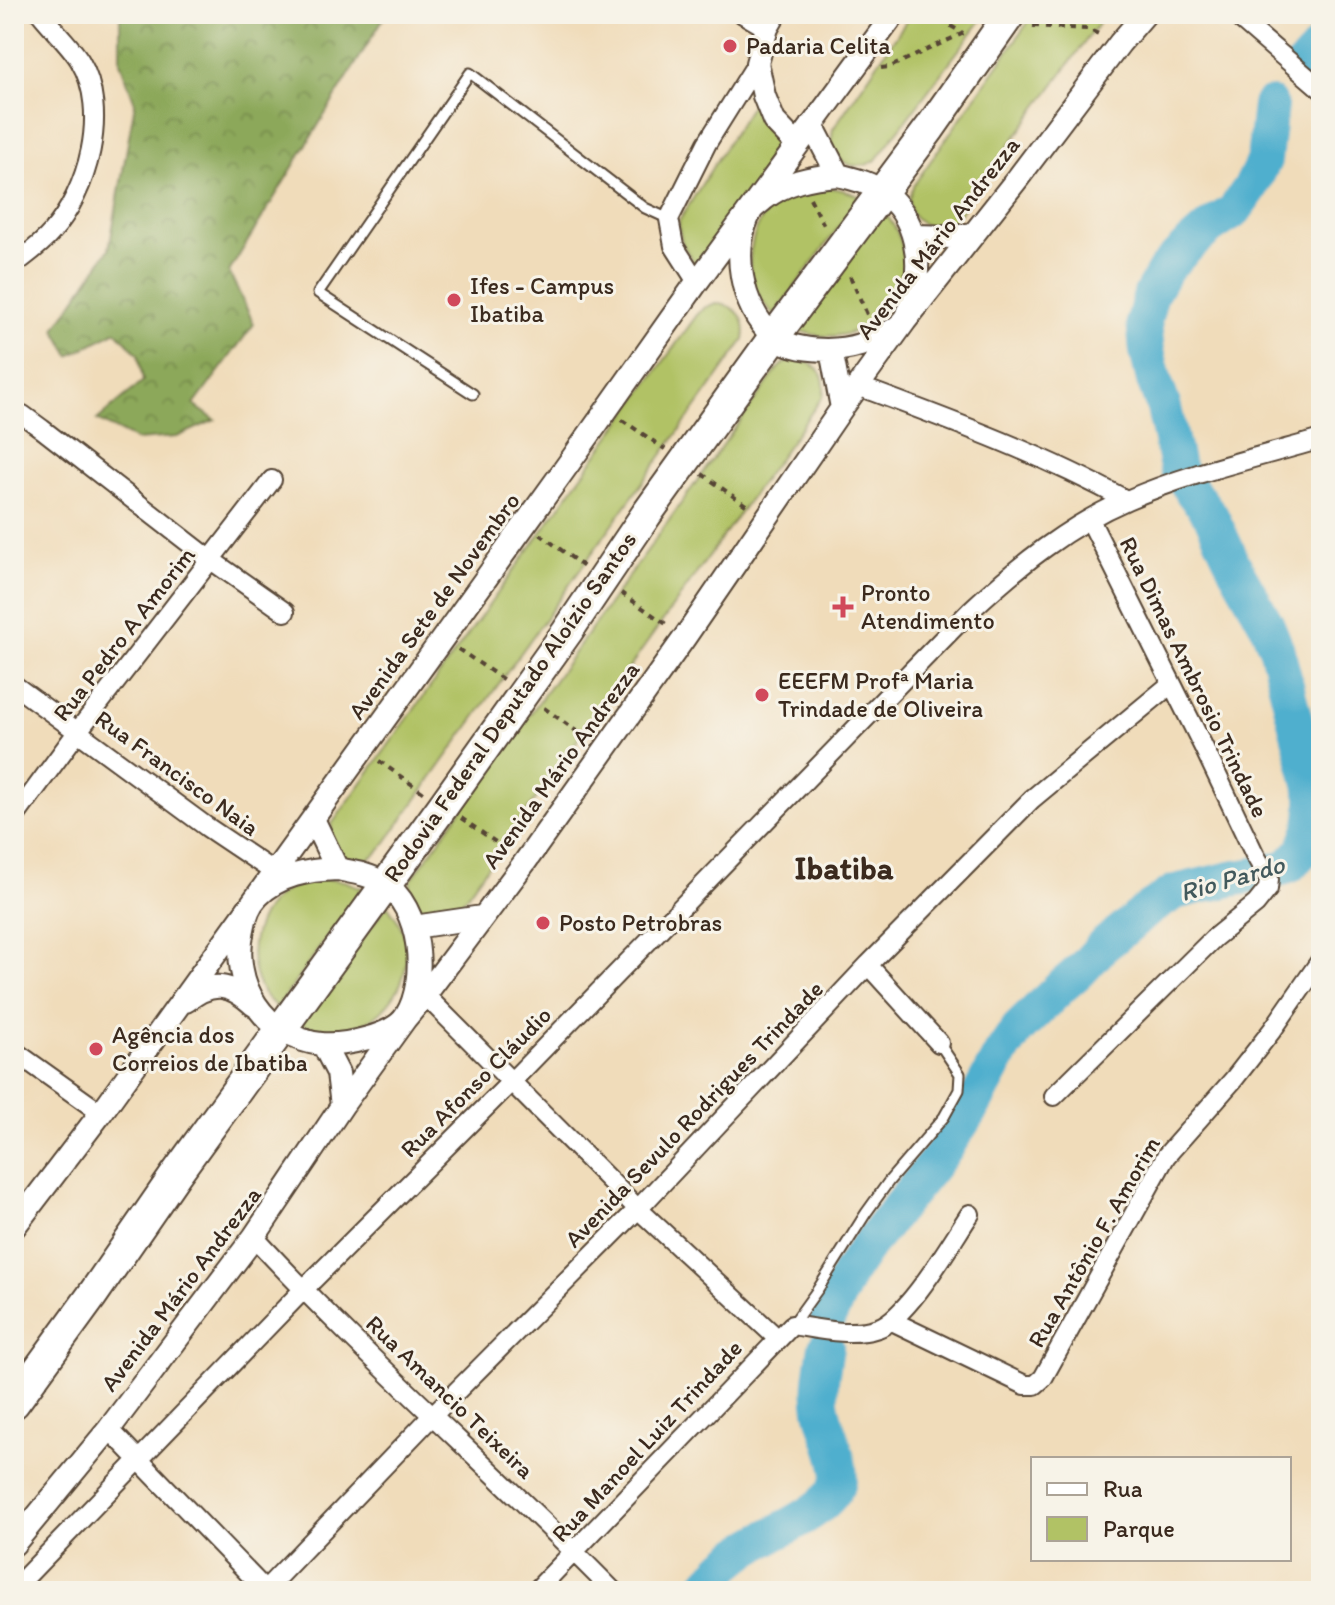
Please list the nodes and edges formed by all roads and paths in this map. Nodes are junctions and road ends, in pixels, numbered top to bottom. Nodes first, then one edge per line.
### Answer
1 (41, 14) edge
2 (743, 14) edge
3 (894, 14) edge
4 (930, 14) edge
5 (1145, 14) edge
6 (1234, 14) edge
7 (1022, 20) edge
8 (771, 21) edge
9 (974, 28) dead end
10 (963, 33) junction
11 (1120, 43) junction
12 (757, 63) junction
13 (879, 68) dead end
14 (1321, 89) edge
15 (812, 125) junction
16 (797, 145) junction
17 (823, 147) junction
18 (838, 175) junction
19 (801, 180) junction
20 (882, 191) junction
21 (752, 209) junction
22 (669, 219) junction
23 (972, 234) junction
24 (915, 236) junction
25 (832, 239) dead end
26 (14, 265) edge
27 (844, 265) dead end
28 (697, 282) junction
29 (905, 321) junction
30 (873, 329) dead end
31 (774, 337) junction
32 (831, 350) junction
33 (858, 386) junction
34 (473, 394) dead end
35 (842, 408) junction
36 (14, 414) edge
37 (1321, 439) edge
38 (272, 480) dead end
39 (1126, 500) junction
40 (1090, 520) junction
41 (211, 560) junction
42 (285, 612) dead end
43 (1171, 684) junction
44 (14, 685) edge
45 (78, 731) junction
46 (14, 818) edge
47 (313, 819) junction
48 (337, 869) junction
49 (274, 872) junction
50 (386, 884) junction
51 (254, 898) junction
52 (482, 917) junction
53 (414, 927) junction
54 (1321, 960) edge
55 (868, 965) junction
56 (425, 995) junction
57 (258, 1008) junction
58 (173, 1012) junction
59 (405, 1019) junction
60 (282, 1030) junction
61 (939, 1043) joint
62 (323, 1044) junction
63 (14, 1051) edge
64 (511, 1082) junction
65 (1054, 1096) dead end
66 (342, 1106) junction
67 (101, 1113) junction
68 (638, 1209) junction
69 (970, 1214) dead end
70 (14, 1227) edge
71 (254, 1237) junction
72 (303, 1290) junction
73 (892, 1321) junction
74 (807, 1327) junction
75 (777, 1338) junction
76 (14, 1403) edge
77 (433, 1415) junction
78 (109, 1429) junction
79 (138, 1461) junction
80 (14, 1544) edge
81 (575, 1552) junction
82 (20, 1584) edge
83 (265, 1591) edge
84 (536, 1591) edge
85 (613, 1591) edge

1 - 26 street
2 - 8 street
3 - 15 street, Avenida Sete de Novembro
4 - 10 path
5 - 11 street, Avenida Mário Andrezza
6 - 14 street
7 - 11 path
7 - 20 highway, Rodovia Federal Deputado Aloízio Santos
8 - 12 street
9 - 10 path
10 - 13 path
11 - 23 street, Avenida Mário Andrezza
12 - 16 street
12 - 22 street
15 - 16 street, Avenida Sete de Novembro
15 - 17 street
16 - 17 street
16 - 21 street, Avenida Sete de Novembro
17 - 18 street
18 - 19 street
18 - 20 street
19 - 21 street
19 - 25 path
20 - 24 street
20 - 31 highway, Rodovia Federal Deputado Aloízio Santos
21 - 28 street, Avenida Sete de Novembro
21 - 31 street
22 - 28 street
22 - 34 lane
23 - 24 street
23 - 29 street, Avenida Mário Andrezza
24 - 29 street
27 - 30 path
28 - 47 street, Avenida Sete de Novembro
29 - 32 street
29 - 33 street, Avenida Mário Andrezza
31 - 32 street
31 - 50 highway, Rodovia Federal Deputado Aloízio Santos
32 - 35 street
33 - 35 street, Avenida Mário Andrezza
33 - 39 street
35 - 52 street, Avenida Mário Andrezza
36 - 41 street
37 - 39 street, Rua Afonso Cláudio
38 - 41 street, Rua Pedro A Amorim
39 - 40 street, Rua Afonso Cláudio
40 - 43 street, Rua Dimas Ambrosio Trindade
40 - 64 street, Rua Afonso Cláudio
41 - 42 street
41 - 45 street, Rua Pedro A Amorim
43 - 55 street, Avenida Sevulo Rodrigues Trindade
43 - 65 street, Rua Dimas Ambrosio Trindade
44 - 45 street, Rua Francisco Naia
45 - 46 street, Rua Pedro A Amorim
45 - 49 street, Rua Francisco Naia
47 - 48 street
47 - 49 street, Avenida Sete de Novembro
48 - 50 street
48 - 51 street
49 - 51 street, Avenida Sete de Novembro
50 - 53 street
50 - 60 highway, Rodovia Federal Deputado Aloízio Santos
51 - 57 street
51 - 58 street, Avenida Sete de Novembro
52 - 53 street
52 - 56 street, Avenida Mário Andrezza
53 - 59 street
54 - 73 street, Rua Antônio F. Amorim
55 - 61 street
55 - 68 street, Avenida Sevulo Rodrigues Trindade
56 - 59 street, Avenida Mário Andrezza
56 - 64 street
57 - 58 street
57 - 60 street
58 - 67 street, Avenida Sete de Novembro
59 - 62 street
59 - 66 street, Avenida Mário Andrezza
60 - 62 street
60 - 76 highway, Rodovia Federal Deputado Aloízio Santos
61 - 74 lane
62 - 66 street
63 - 67 street
64 - 68 street
64 - 72 street, Rua Afonso Cláudio
66 - 71 street, Avenida Mário Andrezza
67 - 70 street, Avenida Sete de Novembro
68 - 75 street
68 - 77 street, Avenida Sevulo Rodrigues Trindade
69 - 73 street
71 - 72 street, Rua Amancio Teixeira
71 - 78 street, Avenida Mário Andrezza
72 - 77 street, Rua Amancio Teixeira
72 - 79 street, Rua Afonso Cláudio
73 - 74 street
74 - 75 street, Rua Manoel Luiz Trindade
75 - 81 street, Rua Manoel Luiz Trindade
77 - 81 street, Rua Amancio Teixeira
77 - 83 street, Avenida Sevulo Rodrigues Trindade
78 - 79 street
78 - 80 street, Avenida Mário Andrezza
79 - 82 street, Rua Afonso Cláudio
79 - 83 street
81 - 84 street, Rua Manoel Luiz Trindade
81 - 85 street, Rua Amancio Teixeira

